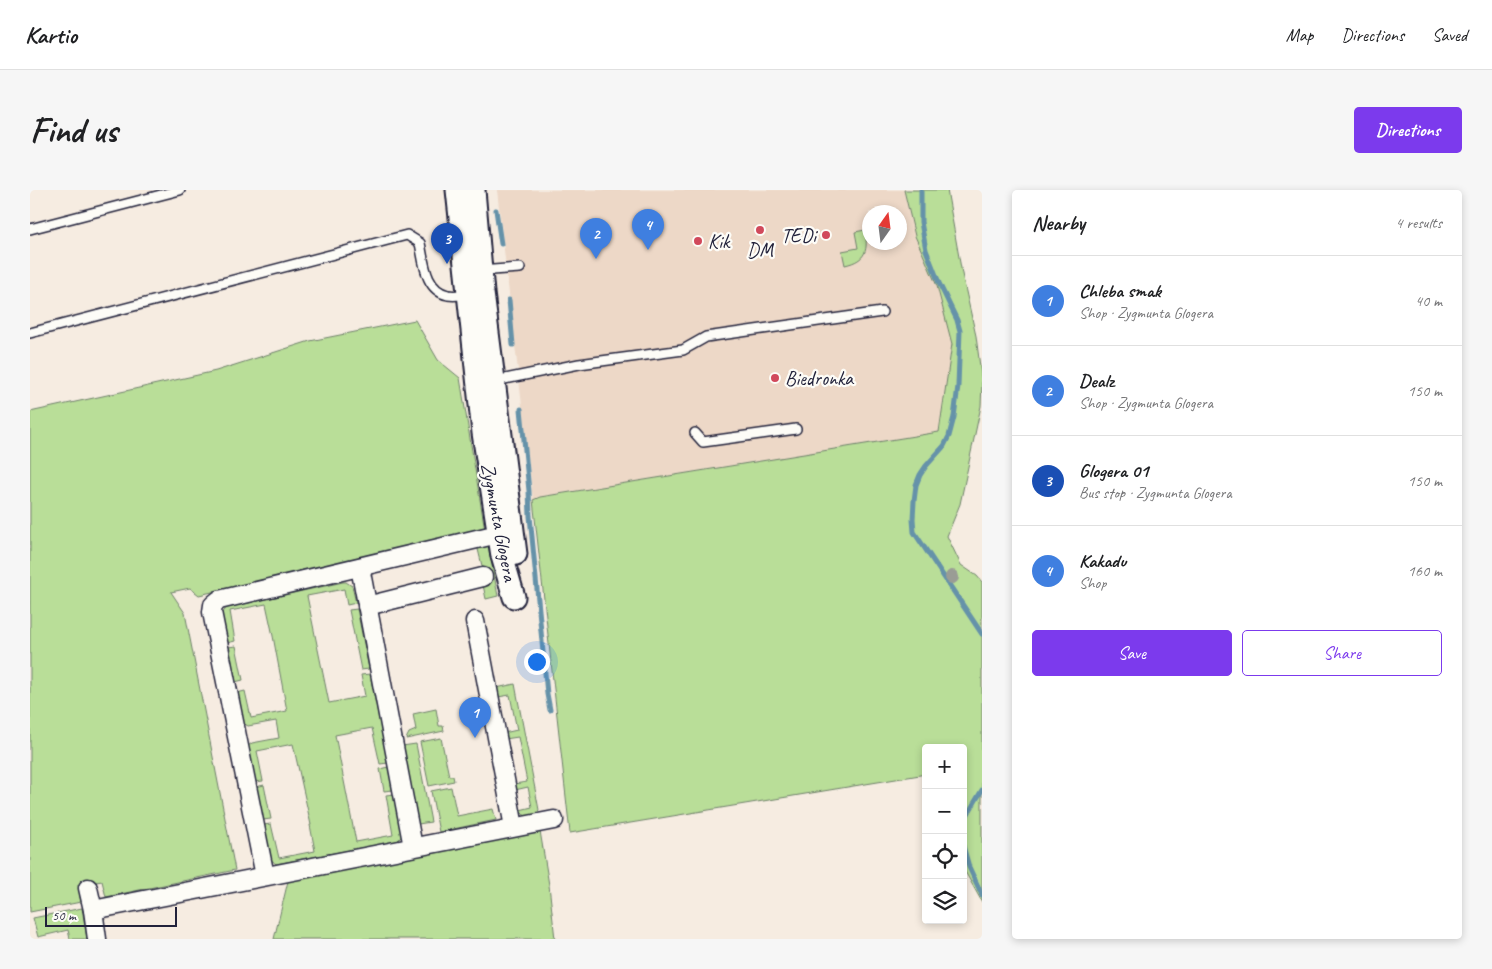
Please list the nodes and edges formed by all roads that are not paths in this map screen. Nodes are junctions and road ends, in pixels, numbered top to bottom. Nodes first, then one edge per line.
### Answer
1 (180, 190) edge
2 (456, 190) edge
3 (474, 190) edge
4 (30, 230) edge
5 (520, 268) dead end
6 (473, 272) junction
7 (475, 294) junction
8 (882, 312) dead end
9 (30, 333) edge
10 (485, 382) junction
11 (796, 429) dead end
12 (695, 433) dead end
13 (498, 534) junction
14 (360, 567) junction
15 (483, 577) dead end
16 (368, 606) junction
17 (475, 621) dead end
18 (554, 820) dead end
19 (514, 827) junction
20 (413, 846) junction
21 (264, 876) junction
22 (88, 888) dead end
23 (93, 910) junction
24 (97, 939) edge

1 - 4 lane
2 - 6 street, Zygmunta Glogera
3 - 6 street, Zygmunta Glogera
5 - 6 lane
6 - 7 street, Zygmunta Glogera
7 - 9 lane
7 - 10 street, Zygmunta Glogera
8 - 10 lane
10 - 13 street, Zygmunta Glogera
10 - 13 street, Zygmunta Glogera
11 - 12 lane
13 - 14 street
14 - 16 street
14 - 21 street
15 - 16 street
16 - 20 street
17 - 19 street
18 - 19 street
19 - 20 street
20 - 21 street
21 - 23 street
22 - 23 street
23 - 24 street

